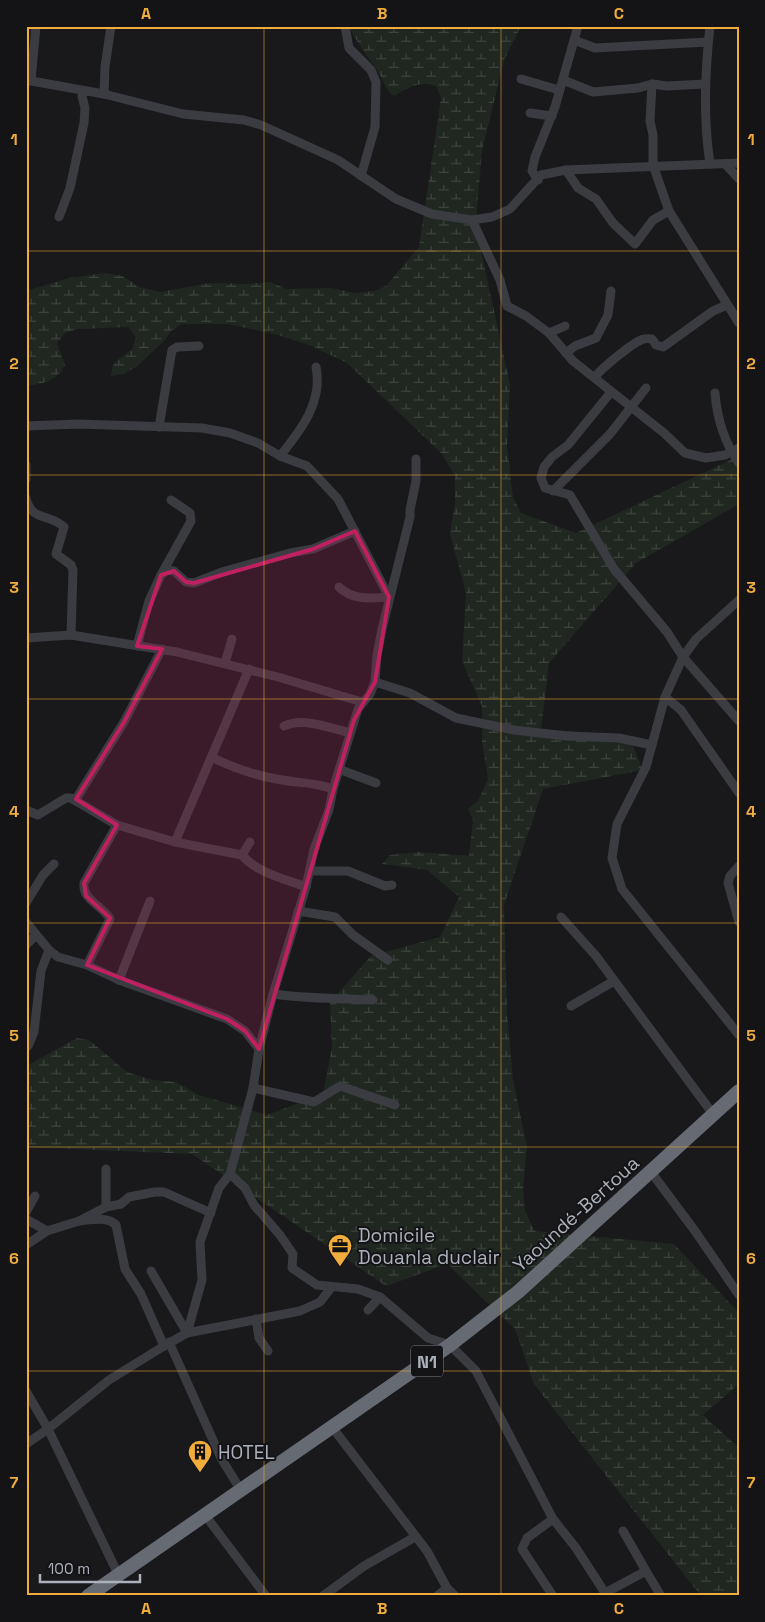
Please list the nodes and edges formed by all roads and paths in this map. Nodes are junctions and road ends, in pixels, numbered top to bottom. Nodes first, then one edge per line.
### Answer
1 (36, 26) edge
2 (111, 26) edge
3 (345, 26) edge
4 (578, 26) edge
5 (710, 26) edge
6 (574, 40) junction
7 (708, 42) junction
8 (522, 79) dead end
9 (29, 80) edge
10 (563, 80) junction
11 (652, 84) junction
12 (705, 84) junction
13 (560, 90) junction
14 (84, 91) junction
15 (104, 94) junction
16 (530, 113) dead end
17 (552, 116) junction
18 (739, 163) edge
19 (710, 164) junction
20 (653, 165) junction
21 (726, 165) junction
22 (566, 170) junction
23 (360, 176) junction
24 (739, 179) edge
25 (538, 180) junction
26 (669, 210) junction
27 (59, 217) dead end
28 (472, 220) junction
29 (612, 291) dead end
30 (727, 305) junction
31 (739, 323) edge
32 (565, 326) dead end
33 (549, 333) junction
34 (199, 346) dead end
35 (566, 353) junction
36 (316, 367) dead end
37 (595, 377) junction
38 (646, 388) dead end
39 (611, 392) junction
40 (715, 393) dead end
41 (630, 407) junction
42 (26, 426) edge
43 (159, 427) junction
44 (735, 450) edge
45 (280, 456) junction
46 (416, 459) dead end
47 (739, 463) edge
48 (26, 465) edge
49 (26, 479) edge
50 (553, 491) junction
51 (26, 498) edge
52 (171, 500) dead end
53 (355, 530) junction
54 (161, 575) junction
55 (339, 587) dead end
56 (389, 598) junction
57 (739, 600) edge
58 (71, 635) junction
59 (26, 638) edge
60 (232, 640) dead end
61 (136, 646) junction
62 (162, 649) junction
63 (683, 657) junction
64 (225, 663) junction
65 (249, 669) junction
66 (375, 682) junction
67 (665, 697) junction
68 (362, 702) junction
69 (737, 717) edge
70 (284, 726) dead end
71 (350, 733) junction
72 (652, 745) junction
73 (213, 758) junction
74 (341, 770) junction
75 (376, 783) dead end
76 (333, 789) junction
77 (739, 793) edge
78 (76, 799) junction
79 (26, 810) edge
80 (117, 825) junction
81 (175, 842) junction
82 (250, 842) dead end
83 (242, 855) junction
84 (54, 864) dead end
85 (739, 866) edge
86 (310, 871) junction
87 (392, 885) dead end
88 (306, 887) junction
89 (150, 901) dead end
90 (26, 903) edge
91 (298, 911) junction
92 (561, 917) dead end
93 (26, 922) edge
94 (739, 922) edge
95 (36, 935) junction
96 (26, 945) edge
97 (49, 950) junction
98 (388, 960) dead end
99 (87, 965) junction
100 (118, 980) junction
101 (614, 981) junction
102 (273, 994) junction
103 (373, 1000) dead end
104 (571, 1006) dead end
105 (739, 1035) edge
106 (28, 1046) dead end
107 (259, 1049) junction
108 (253, 1088) junction
109 (739, 1091) edge
110 (395, 1105) dead end
111 (713, 1114) junction
112 (106, 1169) dead end
113 (651, 1172) junction
114 (230, 1174) junction
115 (35, 1196) dead end
116 (106, 1207) junction
117 (26, 1212) edge
118 (211, 1213) junction
119 (26, 1219) edge
120 (79, 1221) junction
121 (47, 1231) junction
122 (26, 1245) edge
123 (152, 1271) dead end
124 (331, 1288) junction
125 (739, 1295) edge
126 (380, 1297) junction
127 (368, 1310) dead end
128 (256, 1318) junction
129 (187, 1333) junction
130 (166, 1344) junction
131 (450, 1345) junction
132 (268, 1350) dead end
133 (26, 1391) edge
134 (332, 1427) junction
135 (48, 1429) junction
136 (26, 1444) edge
137 (240, 1489) junction
138 (205, 1515) junction
139 (553, 1519) junction
140 (622, 1531) dead end
141 (415, 1537) junction
142 (646, 1571) junction
143 (118, 1574) junction
144 (447, 1588) junction
145 (96, 1594) edge
146 (606, 1594) edge
147 (266, 1596) edge
148 (323, 1596) edge
149 (438, 1596) edge
150 (455, 1596) edge
151 (553, 1596) edge
152 (660, 1596) edge

1 - 9 street
2 - 15 street
3 - 23 street
4 - 6 street
5 - 7 street
6 - 7 street
6 - 10 street
7 - 12 street
8 - 13 street
9 - 14 street
10 - 11 street
10 - 13 street
11 - 12 street
11 - 20 street
12 - 19 street
13 - 17 street
14 - 15 street
14 - 27 street
15 - 23 street
16 - 17 street
17 - 25 street
18 - 21 street
19 - 20 street
19 - 21 street
20 - 22 street
20 - 26 street
21 - 24 street
22 - 25 street
22 - 26 street
23 - 28 street
25 - 28 street
26 - 30 street
28 - 33 street
29 - 35 street
30 - 31 street
30 - 37 street
32 - 33 street
33 - 35 street
34 - 43 street
35 - 37 street
36 - 45 street
37 - 39 street
38 - 41 street
39 - 41 street
39 - 50 street
40 - 44 street
41 - 44 street
41 - 50 street
42 - 43 street
43 - 45 street
44 - 47 street
45 - 53 street
46 - 56 street
48 - 49 street
50 - 63 street
51 - 58 street
52 - 54 street
53 - 54 street
53 - 56 street
54 - 61 street
55 - 56 street
56 - 66 street
57 - 63 street
58 - 59 street
58 - 61 street
60 - 64 street
61 - 62 street
62 - 64 street
62 - 78 street
63 - 67 street
63 - 69 street
64 - 65 street
65 - 68 street
65 - 73 street
66 - 68 street
66 - 72 street
67 - 72 street
67 - 77 street
68 - 71 street
70 - 71 street
71 - 74 street
72 - 105 street
73 - 76 street
73 - 81 street
74 - 75 street
74 - 76 street
76 - 86 street
78 - 79 street
78 - 80 street
80 - 81 street
80 - 99 street
81 - 83 street
82 - 83 street
83 - 88 street
84 - 90 street
85 - 94 street
86 - 87 street
86 - 88 street
88 - 91 street
89 - 100 street
91 - 98 street
91 - 102 street
92 - 101 street
93 - 95 street
95 - 96 street
95 - 97 street
97 - 99 street
97 - 106 street
99 - 100 street
100 - 107 street
101 - 104 street
101 - 111 street
102 - 103 street
102 - 107 street
107 - 108 street
108 - 110 street
108 - 114 street
109 - 111 highway, Yaoundé-Bertoua / N1
111 - 113 highway, Yaoundé-Bertoua / N1
112 - 116 street
113 - 125 street
113 - 131 highway, Yaoundé-Bertoua / N1
114 - 118 street
114 - 124 street
115 - 117 street
116 - 118 street
116 - 120 street
118 - 129 street
119 - 121 street
120 - 121 street
120 - 130 street
121 - 122 street
123 - 129 street
124 - 126 street
124 - 128 street
126 - 127 street
126 - 131 street
128 - 129 street
128 - 132 street
129 - 130 street
130 - 135 street
130 - 137 street
131 - 134 highway, Yaoundé-Bertoua / N1
131 - 139 street
133 - 135 street
134 - 137 highway, Yaoundé-Bertoua / N1
134 - 141 street
135 - 136 street
135 - 143 street
137 - 138 highway, Yaoundé-Bertoua / N1
138 - 143 highway, Yaoundé-Bertoua / N1
138 - 147 street
139 - 146 street
139 - 151 street
140 - 142 street
141 - 144 street
141 - 148 street
142 - 146 street
142 - 152 street
143 - 145 highway, Yaoundé-Bertoua / N1
144 - 149 street
144 - 150 street

